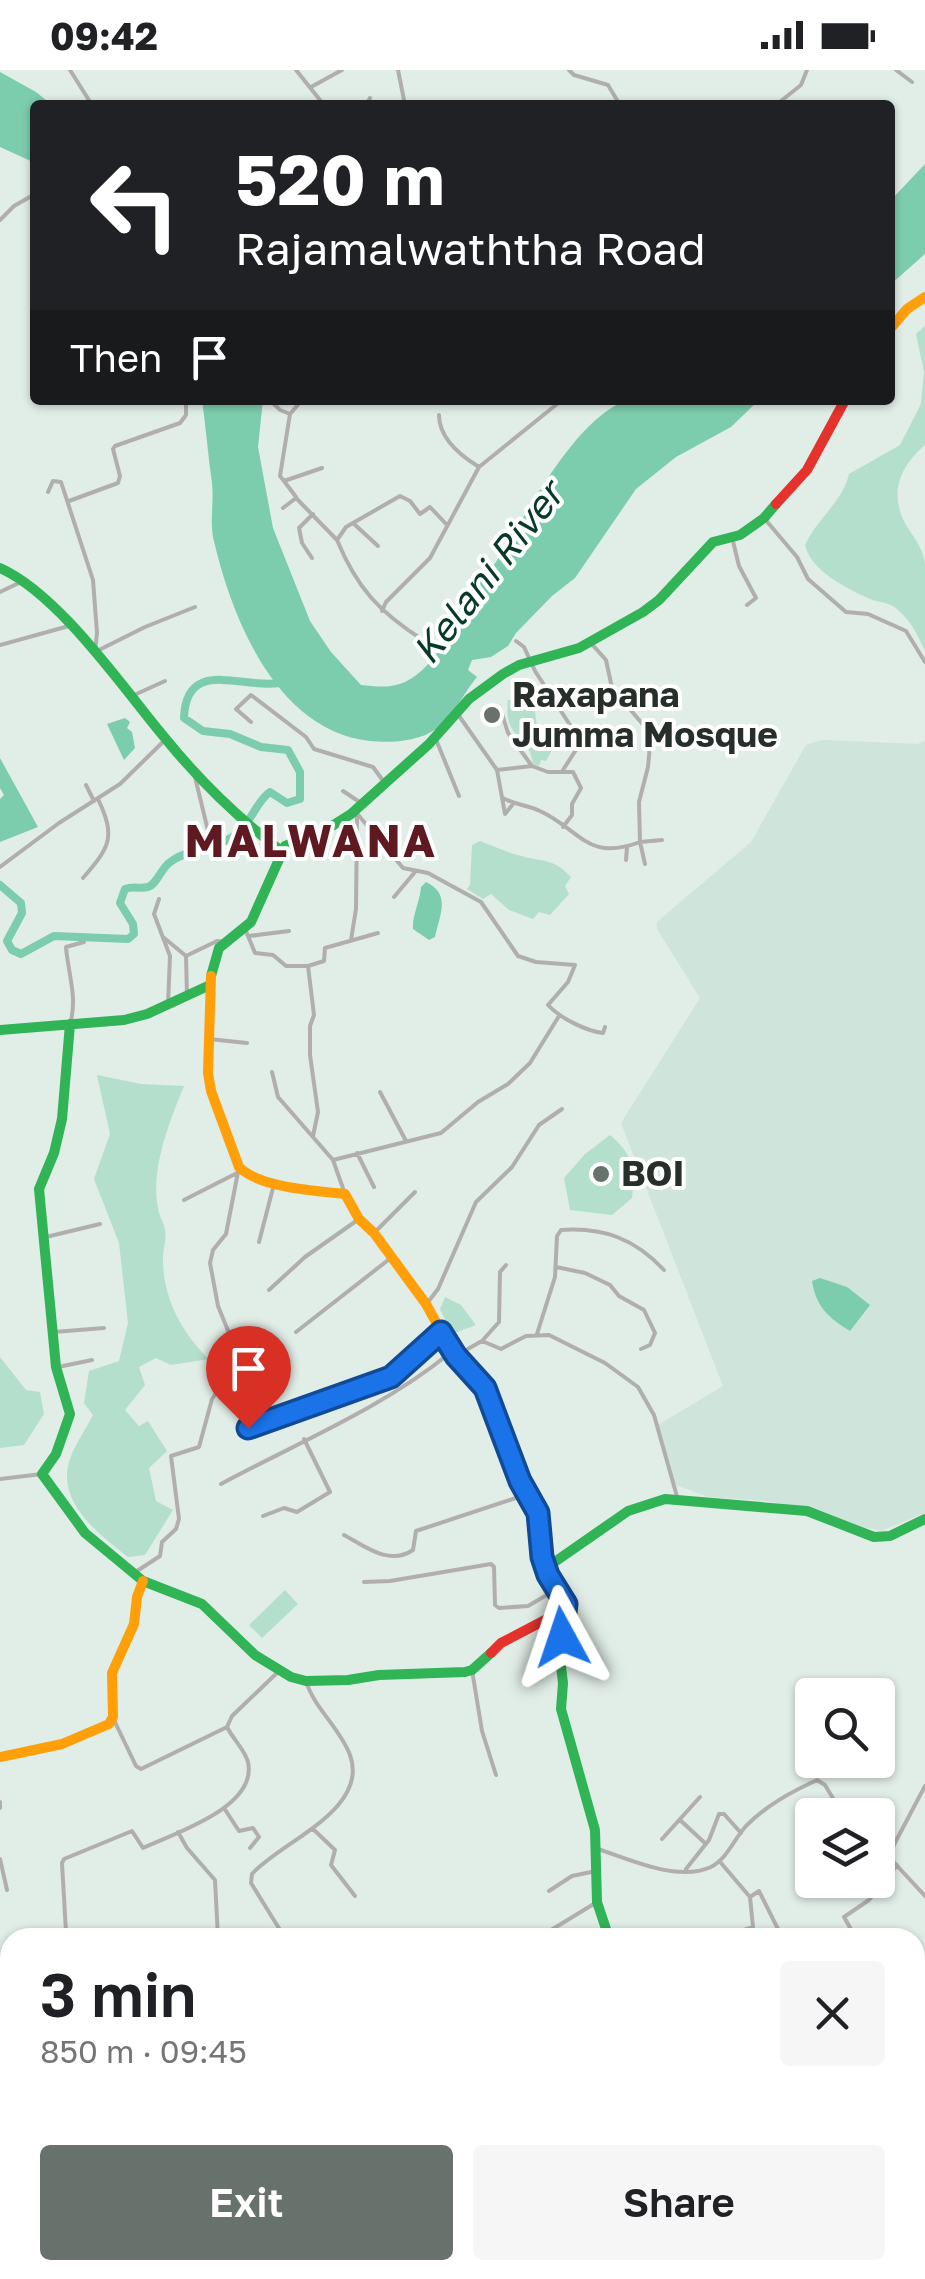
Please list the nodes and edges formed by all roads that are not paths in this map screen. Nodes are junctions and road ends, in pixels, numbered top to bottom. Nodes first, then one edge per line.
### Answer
1 (70, 70) edge
2 (296, 70) edge
3 (342, 70) edge
4 (398, 70) edge
5 (569, 70) edge
6 (807, 70) edge
7 (896, 70) edge
8 (912, 82) dead end
9 (310, 88) junction
10 (89, 100) edge
11 (320, 100) edge
12 (403, 100) edge
13 (617, 100) edge
14 (782, 100) edge
15 (30, 197) edge
16 (0, 220) edge
17 (925, 297) edge
18 (895, 323) edge
19 (186, 405) edge
20 (275, 405) edge
21 (298, 405) edge
22 (556, 405) edge
23 (842, 405) edge
24 (290, 414) junction
25 (439, 414) dead end
26 (479, 467) junction
27 (322, 468) dead end
28 (284, 481) junction
29 (48, 492) dead end
30 (296, 498) junction
31 (68, 501) junction
32 (283, 508) dead end
33 (313, 514) junction
34 (764, 518) junction
35 (353, 523) junction
36 (447, 525) junction
37 (732, 537) junction
38 (337, 540) junction
39 (378, 546) dead end
40 (312, 558) dead end
41 (0, 568) edge
42 (23, 582) junction
43 (0, 592) edge
44 (746, 605) dead end
45 (195, 607) dead end
46 (382, 612) junction
47 (69, 626) junction
48 (423, 640) dead end
49 (516, 641) dead end
50 (590, 642) junction
51 (0, 646) edge
52 (95, 652) junction
53 (530, 662) junction
54 (925, 662) edge
55 (165, 681) dead end
56 (132, 696) junction
57 (457, 713) junction
58 (502, 714) dead end
59 (251, 722) dead end
60 (435, 737) junction
61 (166, 739) junction
62 (532, 766) junction
63 (497, 770) junction
64 (563, 770) junction
65 (194, 773) junction
66 (384, 782) junction
67 (86, 785) dead end
68 (344, 790) dead end
69 (459, 796) dead end
70 (503, 798) junction
71 (96, 800) junction
72 (512, 804) junction
73 (358, 810) junction
74 (564, 827) junction
75 (210, 839) dead end
76 (662, 840) dead end
77 (640, 842) junction
78 (627, 847) junction
79 (280, 850) junction
80 (626, 860) dead end
81 (644, 864) dead end
82 (0, 867) edge
83 (415, 872) junction
84 (84, 878) dead end
85 (394, 896) dead end
86 (158, 899) dead end
87 (288, 931) dead end
88 (247, 933) junction
89 (378, 933) dead end
90 (163, 936) junction
91 (351, 940) junction
92 (84, 942) dead end
93 (225, 942) junction
94 (186, 956) junction
95 (308, 966) junction
96 (210, 984) junction
97 (188, 996) junction
98 (168, 1005) junction
99 (559, 1016) junction
100 (70, 1024) junction
101 (605, 1028) dead end
102 (0, 1030) edge
103 (208, 1039) junction
104 (247, 1043) dead end
105 (272, 1072) dead end
106 (380, 1092) dead end
107 (562, 1109) dead end
108 (313, 1136) junction
109 (407, 1142) junction
110 (357, 1152) junction
111 (332, 1160) junction
112 (238, 1170) junction
113 (274, 1183) junction
114 (374, 1187) dead end
115 (416, 1192) dead end
116 (344, 1194) junction
117 (184, 1200) dead end
118 (359, 1219) junction
119 (100, 1224) dead end
120 (374, 1233) junction
121 (44, 1237) junction
122 (259, 1242) dead end
123 (392, 1258) junction
124 (506, 1266) dead end
125 (556, 1267) junction
126 (664, 1270) dead end
127 (269, 1290) dead end
128 (426, 1304) junction
129 (104, 1328) dead end
130 (53, 1332) junction
131 (296, 1332) dead end
132 (441, 1332) junction
133 (538, 1334) junction
134 (482, 1341) junction
135 (641, 1348) dead end
136 (454, 1354) junction
137 (92, 1360) dead end
138 (56, 1367) junction
139 (248, 1428) dead end
140 (304, 1439) junction
141 (42, 1474) junction
142 (0, 1479) edge
143 (220, 1484) dead end
144 (528, 1494) junction
145 (678, 1500) junction
146 (263, 1516) dead end
147 (925, 1519) edge
148 (344, 1535) dead end
149 (546, 1568) junction
150 (139, 1577) junction
151 (364, 1582) dead end
152 (557, 1589) junction
153 (566, 1610) junction
154 (472, 1670) junction
155 (279, 1672) junction
156 (306, 1680) junction
157 (113, 1717) junction
158 (228, 1727) junction
159 (0, 1757) edge
160 (496, 1776) dead end
161 (925, 1786) edge
162 (700, 1798) dead end
163 (832, 1798) edge
164 (224, 1808) junction
165 (679, 1819) junction
166 (314, 1829) junction
167 (178, 1832) junction
168 (741, 1833) junction
169 (662, 1839) dead end
170 (895, 1843) edge
171 (706, 1844) junction
172 (250, 1848) dead end
173 (598, 1849) junction
174 (0, 1859) edge
175 (720, 1861) junction
176 (895, 1862) edge
177 (898, 1865) junction
178 (685, 1870) junction
179 (596, 1871) junction
180 (8, 1890) dead end
181 (549, 1892) dead end
182 (355, 1896) dead end
183 (925, 1896) edge
184 (750, 1897) junction
185 (597, 1902) junction
186 (66, 1928) edge
187 (217, 1928) edge
188 (279, 1928) edge
189 (554, 1928) edge
190 (606, 1928) edge
191 (752, 1928) edge
192 (778, 1928) edge
193 (850, 1928) edge

1 - 10 street
2 - 9 street
3 - 9 street
4 - 12 street
5 - 13 street
6 - 14 street
7 - 8 street
9 - 11 street
15 - 16 street
17 - 18 street
19 - 31 street
20 - 24 street
21 - 24 street
22 - 26 street
23 - 34 street
24 - 28 street
25 - 26 street
26 - 36 street
27 - 28 street
28 - 30 street
29 - 31 street
30 - 32 street
30 - 33 street
31 - 52 street
33 - 38 street
33 - 40 street
34 - 37 street
34 - 54 street
35 - 36 street
35 - 38 street
35 - 39 street
36 - 46 street
37 - 44 street
37 - 50 street
38 - 46 street
41 - 42 street
42 - 43 street
42 - 47 street
45 - 52 street
46 - 48 street
47 - 51 street
47 - 52 street
49 - 53 street
50 - 53 street
50 - 77 street
52 - 56 street
53 - 57 street
53 - 64 street
55 - 56 street
56 - 61 street
57 - 60 street
57 - 63 street
58 - 62 street
59 - 66 street
60 - 66 street
60 - 69 street
61 - 65 street
61 - 71 street
62 - 63 street
62 - 64 street
63 - 70 street
64 - 74 street
65 - 75 street
65 - 79 street
66 - 73 street
67 - 71 street
68 - 73 street
70 - 72 street
70 - 72 street
71 - 82 street
71 - 84 street
72 - 74 street
73 - 79 street
73 - 83 street
73 - 91 street
74 - 78 street
76 - 77 street
77 - 78 street
77 - 81 street
78 - 80 street
79 - 88 street
83 - 85 street
83 - 99 street
86 - 90 street
87 - 88 street
88 - 93 street
88 - 95 street
89 - 91 street
90 - 94 street
90 - 98 street
91 - 95 street
92 - 100 street
93 - 94 street
93 - 96 street
94 - 97 street
95 - 108 street
96 - 97 street
96 - 103 street
97 - 98 street
98 - 100 street
99 - 101 street
99 - 109 street
100 - 102 street
100 - 121 street
103 - 104 street
103 - 112 street
105 - 108 street
106 - 109 street
107 - 128 street
108 - 111 street
109 - 110 street
110 - 111 street
110 - 114 street
111 - 116 street
112 - 113 street
112 - 117 street
112 - 150 street
113 - 116 street
113 - 122 street
115 - 120 street
116 - 118 street
118 - 120 street
118 - 127 street
119 - 121 street
120 - 123 street
121 - 130 street
123 - 128 street
123 - 131 street
124 - 134 street
125 - 126 street
125 - 133 street
125 - 135 street
128 - 132 street
129 - 130 street
130 - 138 street
132 - 136 street
132 - 139 street
133 - 134 street
133 - 145 street
134 - 136 street
136 - 140 street
136 - 144 street
137 - 138 street
138 - 141 street
140 - 143 street
140 - 146 street
141 - 142 street
141 - 150 street
144 - 148 street
144 - 149 street
145 - 147 street
145 - 149 street
149 - 152 street
150 - 155 street
150 - 157 street
151 - 152 street
152 - 153 street
153 - 154 street
153 - 173 street
154 - 156 street
154 - 160 street
155 - 156 street
155 - 158 street
156 - 166 street
157 - 158 street
157 - 159 street
158 - 164 street
161 - 170 street
162 - 165 street
163 - 168 street
164 - 167 street
164 - 172 street
165 - 169 street
165 - 171 street
166 - 182 street
166 - 188 street
167 - 186 street
167 - 187 street
168 - 171 street
168 - 175 street
171 - 178 street
173 - 178 street
173 - 179 street
174 - 180 street
175 - 178 street
175 - 184 street
176 - 177 street
177 - 183 street
177 - 193 street
179 - 181 street
179 - 185 street
184 - 191 street
184 - 192 street
185 - 189 street
185 - 190 street

